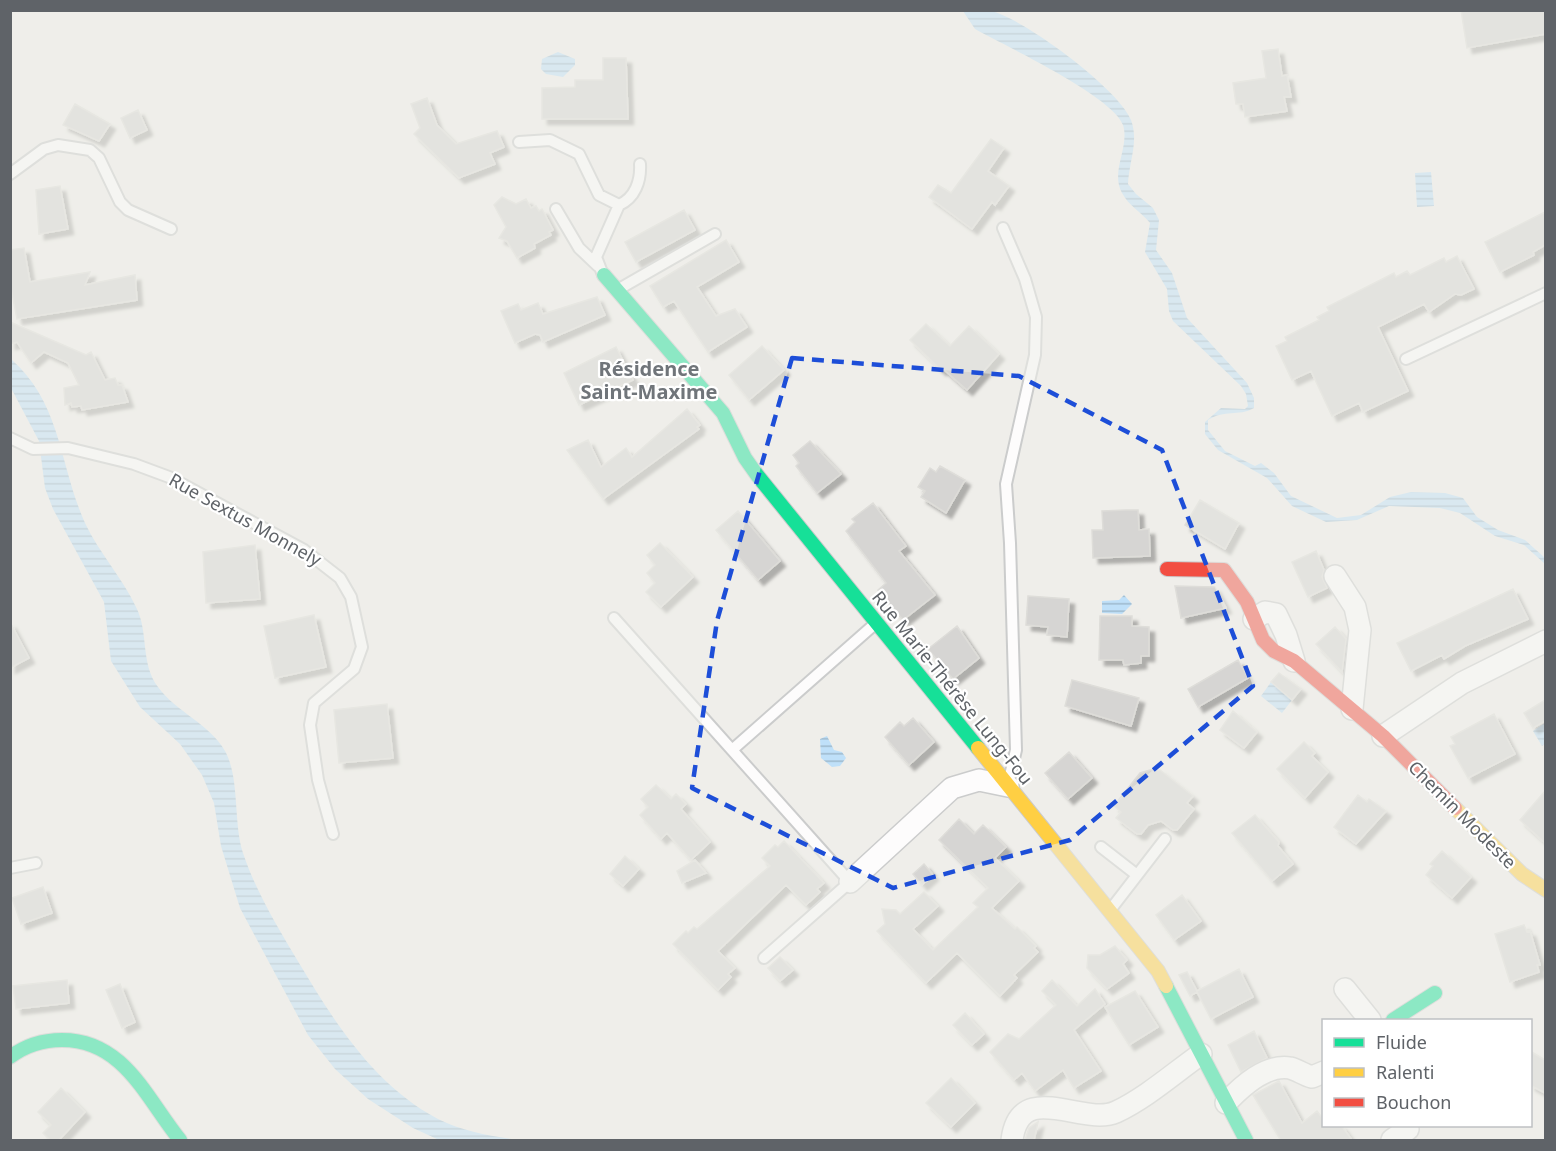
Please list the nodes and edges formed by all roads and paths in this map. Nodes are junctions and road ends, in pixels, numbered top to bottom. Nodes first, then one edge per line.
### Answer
1 (519, 142) dead end
2 (639, 164) dead end
3 (10, 174) edge
4 (619, 206) junction
5 (556, 209) dead end
6 (1003, 228) dead end
7 (171, 229) dead end
8 (715, 234) dead end
9 (601, 271) junction
10 (616, 290) junction
11 (1545, 293) edge
12 (1406, 359) dead end
13 (10, 438) edge
14 (1167, 569) dead end
15 (1335, 576) dead end
16 (614, 618) dead end
17 (1254, 619) joint
18 (876, 623) junction
19 (1545, 641) edge
20 (1294, 661) joint
21 (1352, 709) junction
22 (1383, 736) junction
23 (732, 750) junction
24 (1008, 786) junction
25 (333, 834) dead end
26 (1165, 839) dead end
27 (1101, 847) dead end
28 (36, 863) dead end
29 (10, 868) edge
30 (1137, 875) junction
31 (850, 882) junction
32 (1545, 890) edge
33 (1109, 911) junction
34 (764, 958) dead end
35 (1345, 989) dead end
36 (1435, 993) dead end
37 (1369, 1019) edge
38 (1395, 1019) edge
39 (1201, 1054) junction
40 (10, 1057) edge
41 (1322, 1072) edge
42 (1226, 1103) junction
43 (180, 1140) edge
44 (1012, 1140) edge
45 (1246, 1140) edge

1 - 4 lane
2 - 4 lane
3 - 7 lane
4 - 9 lane
5 - 9 lane
6 - 24 lane
8 - 10 lane
9 - 10 street, Rue Marie-Thérèse Lung-Fou
10 - 18 street, Rue Marie-Thérèse Lung-Fou
11 - 12 lane
13 - 25 lane, Rue Sextus Monnely
14 - 17 street
15 - 21 street
16 - 23 lane
17 - 20 street
18 - 23 lane
18 - 24 street, Rue Marie-Thérèse Lung-Fou
19 - 22 street
20 - 21 street, Chemin Modeste
21 - 22 street, Chemin Modeste
22 - 32 street, Chemin Modeste
23 - 31 lane
24 - 31 street
24 - 33 street, Rue Marie-Thérèse Lung-Fou
26 - 30 lane
27 - 30 lane
28 - 29 lane
30 - 33 lane
31 - 34 lane
33 - 39 street, Rue Marie-Thérèse Lung-Fou
35 - 37 street
36 - 38 street
39 - 42 street, Rue Marie-Thérèse Lung-Fou
39 - 44 street
40 - 43 street
41 - 42 street
42 - 45 street, Rue Marie-Thérèse Lung-Fou

